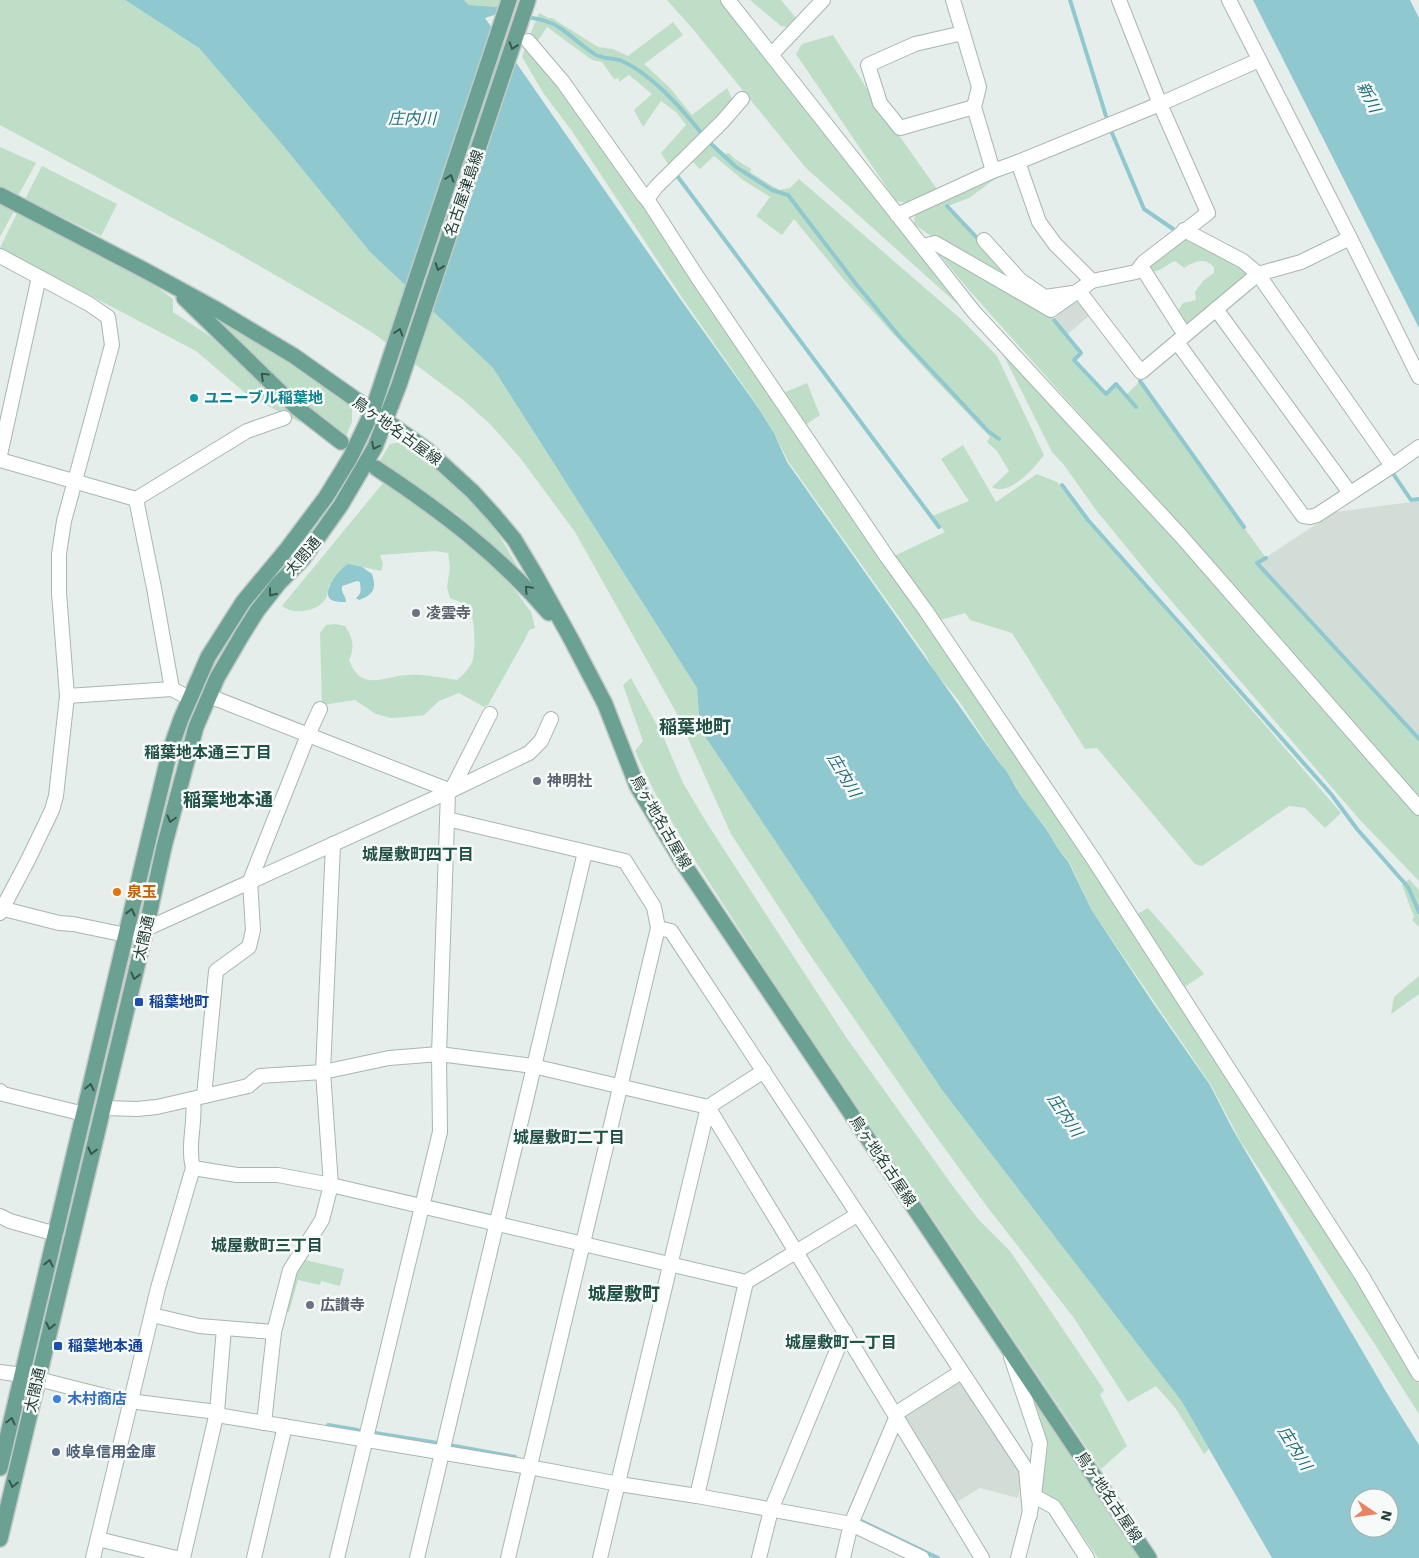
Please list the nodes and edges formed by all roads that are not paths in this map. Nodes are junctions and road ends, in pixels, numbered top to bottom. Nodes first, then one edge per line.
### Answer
1 (509, 0) edge
2 (528, 0) edge
3 (728, 0) edge
4 (823, 0) edge
5 (953, 0) edge
6 (1118, 0) edge
7 (1229, 0) edge
8 (963, 33) junction
9 (528, 41) dead end
10 (772, 54) junction
11 (1259, 60) junction
12 (742, 99) dead end
13 (1160, 104) junction
14 (974, 107) junction
15 (1018, 162) junction
16 (993, 171) junction
17 (0, 195) edge
18 (647, 199) junction
19 (897, 215) junction
20 (1184, 230) junction
21 (1350, 238) junction
22 (984, 240) dead end
23 (923, 246) junction
24 (0, 256) edge
25 (1141, 266) junction
26 (146, 271) junction
27 (1258, 274) junction
28 (39, 277) junction
29 (1092, 281) junction
30 (1078, 292) junction
31 (1216, 309) junction
32 (1181, 338) junction
33 (1419, 377) edge
34 (384, 378) joint
35 (399, 385) joint
36 (372, 412) junction
37 (284, 418) dead end
38 (385, 421) junction
39 (342, 442) dead end
40 (1419, 447) edge
41 (0, 455) edge
42 (0, 460) edge
43 (1392, 466) junction
44 (376, 468) dead end
45 (75, 480) junction
46 (1350, 493) junction
47 (136, 499) junction
48 (571, 639) junction
49 (172, 689) junction
50 (67, 696) junction
51 (209, 696) junction
52 (189, 698) junction
53 (320, 709) dead end
54 (490, 714) dead end
55 (551, 719) dead end
56 (308, 735) junction
57 (450, 792) junction
58 (1419, 808) edge
59 (447, 819) junction
60 (333, 844) junction
61 (585, 852) junction
62 (250, 881) junction
63 (1, 910) edge
64 (658, 928) junction
65 (146, 929) junction
66 (126, 935) junction
67 (439, 1054) junction
68 (533, 1066) junction
69 (764, 1071) junction
70 (323, 1072) junction
71 (620, 1086) junction
72 (0, 1091) edge
73 (199, 1097) junction
74 (708, 1107) junction
75 (103, 1108) junction
76 (84, 1114) junction
77 (192, 1168) junction
78 (331, 1185) junction
79 (421, 1206) junction
80 (858, 1215) junction
81 (0, 1216) edge
82 (496, 1224) junction
83 (56, 1234) junction
84 (582, 1244) junction
85 (796, 1252) junction
86 (671, 1265) junction
87 (746, 1282) junction
88 (152, 1315) junction
89 (224, 1328) junction
90 (845, 1331) junction
91 (274, 1332) junction
92 (1007, 1344) junction
93 (0, 1372) edge
94 (961, 1372) junction
95 (1419, 1374) edge
96 (22, 1375) junction
97 (38, 1380) junction
98 (132, 1400) junction
99 (216, 1412) junction
100 (896, 1415) junction
101 (264, 1423) junction
102 (285, 1426) junction
103 (365, 1439) junction
104 (442, 1452) junction
105 (529, 1466) junction
106 (0, 1468) edge
107 (619, 1484) junction
108 (697, 1496) junction
109 (1034, 1496) junction
110 (772, 1510) junction
111 (1030, 1515) junction
112 (851, 1524) junction
113 (0, 1538) edge
114 (98, 1539) junction
115 (93, 1558) edge
116 (176, 1558) edge
117 (183, 1558) edge
118 (254, 1558) edge
119 (337, 1558) edge
120 (417, 1558) edge
121 (508, 1558) edge
122 (600, 1558) edge
123 (760, 1558) edge
124 (843, 1558) edge
125 (922, 1558) edge
126 (982, 1558) edge
127 (1018, 1558) edge
128 (1087, 1558) edge
129 (1149, 1558) edge

34 -> 1 main road, 名古屋津島線
2 -> 35 main road, 名古屋津島線
3 - 10 street
4 - 10 street
5 - 8 street
6 - 13 street
7 - 11 street
8 - 14 street
8 - 14 street
9 - 18 street
10 - 19 street
11 - 13 street
11 - 21 street
12 - 18 street
13 - 15 street
13 - 20 street
14 - 16 street
15 - 16 street
15 - 29 street
16 - 19 street
17 - 26 main road, 鳥ヶ地名古屋線
18 - 95 street
19 - 23 street
20 - 25 street
20 - 27 street
21 - 27 street
21 - 33 street
22 - 30 street
23 - 30 street
23 - 58 street
24 - 28 street
25 - 29 street
25 - 32 street
26 - 36 main road, 鳥ヶ地名古屋線
39 -> 26 main road
27 - 31 street
27 - 43 street
28 - 41 street
28 - 45 street
29 - 30 street
30 - 32 street
31 - 32 street
31 - 46 street
32 - 46 street
34 - 36 main road, 太閤通
35 - 38 main road, 太閤通
36 - 38 main road, 鳥ヶ地名古屋線
36 - 52 main road, 太閤通
37 - 47 street
38 - 48 main road, 鳥ヶ地名古屋線
38 -> 51 main road, 太閤通
40 - 43 street
42 - 45 street
43 - 46 street
48 -> 44 main road
45 - 47 street
45 - 50 street
47 - 49 street
48 - 92 main road, 鳥ヶ地名古屋線
49 - 50 street
49 - 52 street
50 - 63 street
51 - 56 street
51 -> 65 main road, 太閤通
66 -> 52 main road, 太閤通
53 - 56 street
54 - 57 street
55 - 57 street
56 - 57 street
56 - 62 street
57 - 59 street
57 - 60 street
59 - 61 street
59 - 67 street
60 - 62 street
60 - 70 street
61 - 64 street
61 - 68 street
62 - 65 street
62 - 73 street
63 - 66 street
64 - 69 street
64 - 71 street
65 - 66 street
65 -> 75 main road, 太閤通
76 -> 66 main road, 太閤通
67 - 68 street
67 - 70 street
67 - 79 street
68 - 71 street
68 - 82 street
69 - 74 street
69 - 80 street
70 - 73 street
70 - 78 street
71 - 74 street
71 - 84 street
72 - 76 street
73 - 75 street
73 - 77 street
74 - 85 street
74 - 86 street
75 -> 97 main road, 太閤通
76 - 83 main road, 太閤通
77 - 78 street
77 - 88 street
78 - 79 street
78 - 91 street
79 - 82 street
79 - 103 street
80 - 85 street
80 - 94 street
81 - 83 street
82 - 84 street
82 - 104 street
96 -> 83 main road, 太閤通
84 - 86 street
84 - 105 street
85 - 87 street
85 - 90 street
86 - 87 street
86 - 107 street
87 - 108 street
88 - 89 street
88 - 98 street
89 - 91 street
89 - 99 street
90 - 100 street
90 - 110 street
91 - 101 street
92 - 109 street
92 - 129 main road, 鳥ヶ地名古屋線
93 - 96 street
94 - 100 street
94 - 111 street
96 - 97 street
106 -> 96 main road, 太閤通
97 - 98 street
97 -> 113 main road, 太閤通
98 - 99 street
98 - 114 street
99 - 101 street
99 - 117 street
100 - 112 street
100 - 126 street
101 - 102 street
102 - 103 street
102 - 118 street
103 - 104 street
103 - 119 street
104 - 105 street
104 - 120 street
105 - 107 street
105 - 121 street
107 - 108 street
107 - 122 street
108 - 110 street
109 - 111 street
109 - 128 street
110 - 112 street
110 - 123 street
111 - 127 street
112 - 124 street
112 - 125 street
114 - 115 street
114 - 116 street

